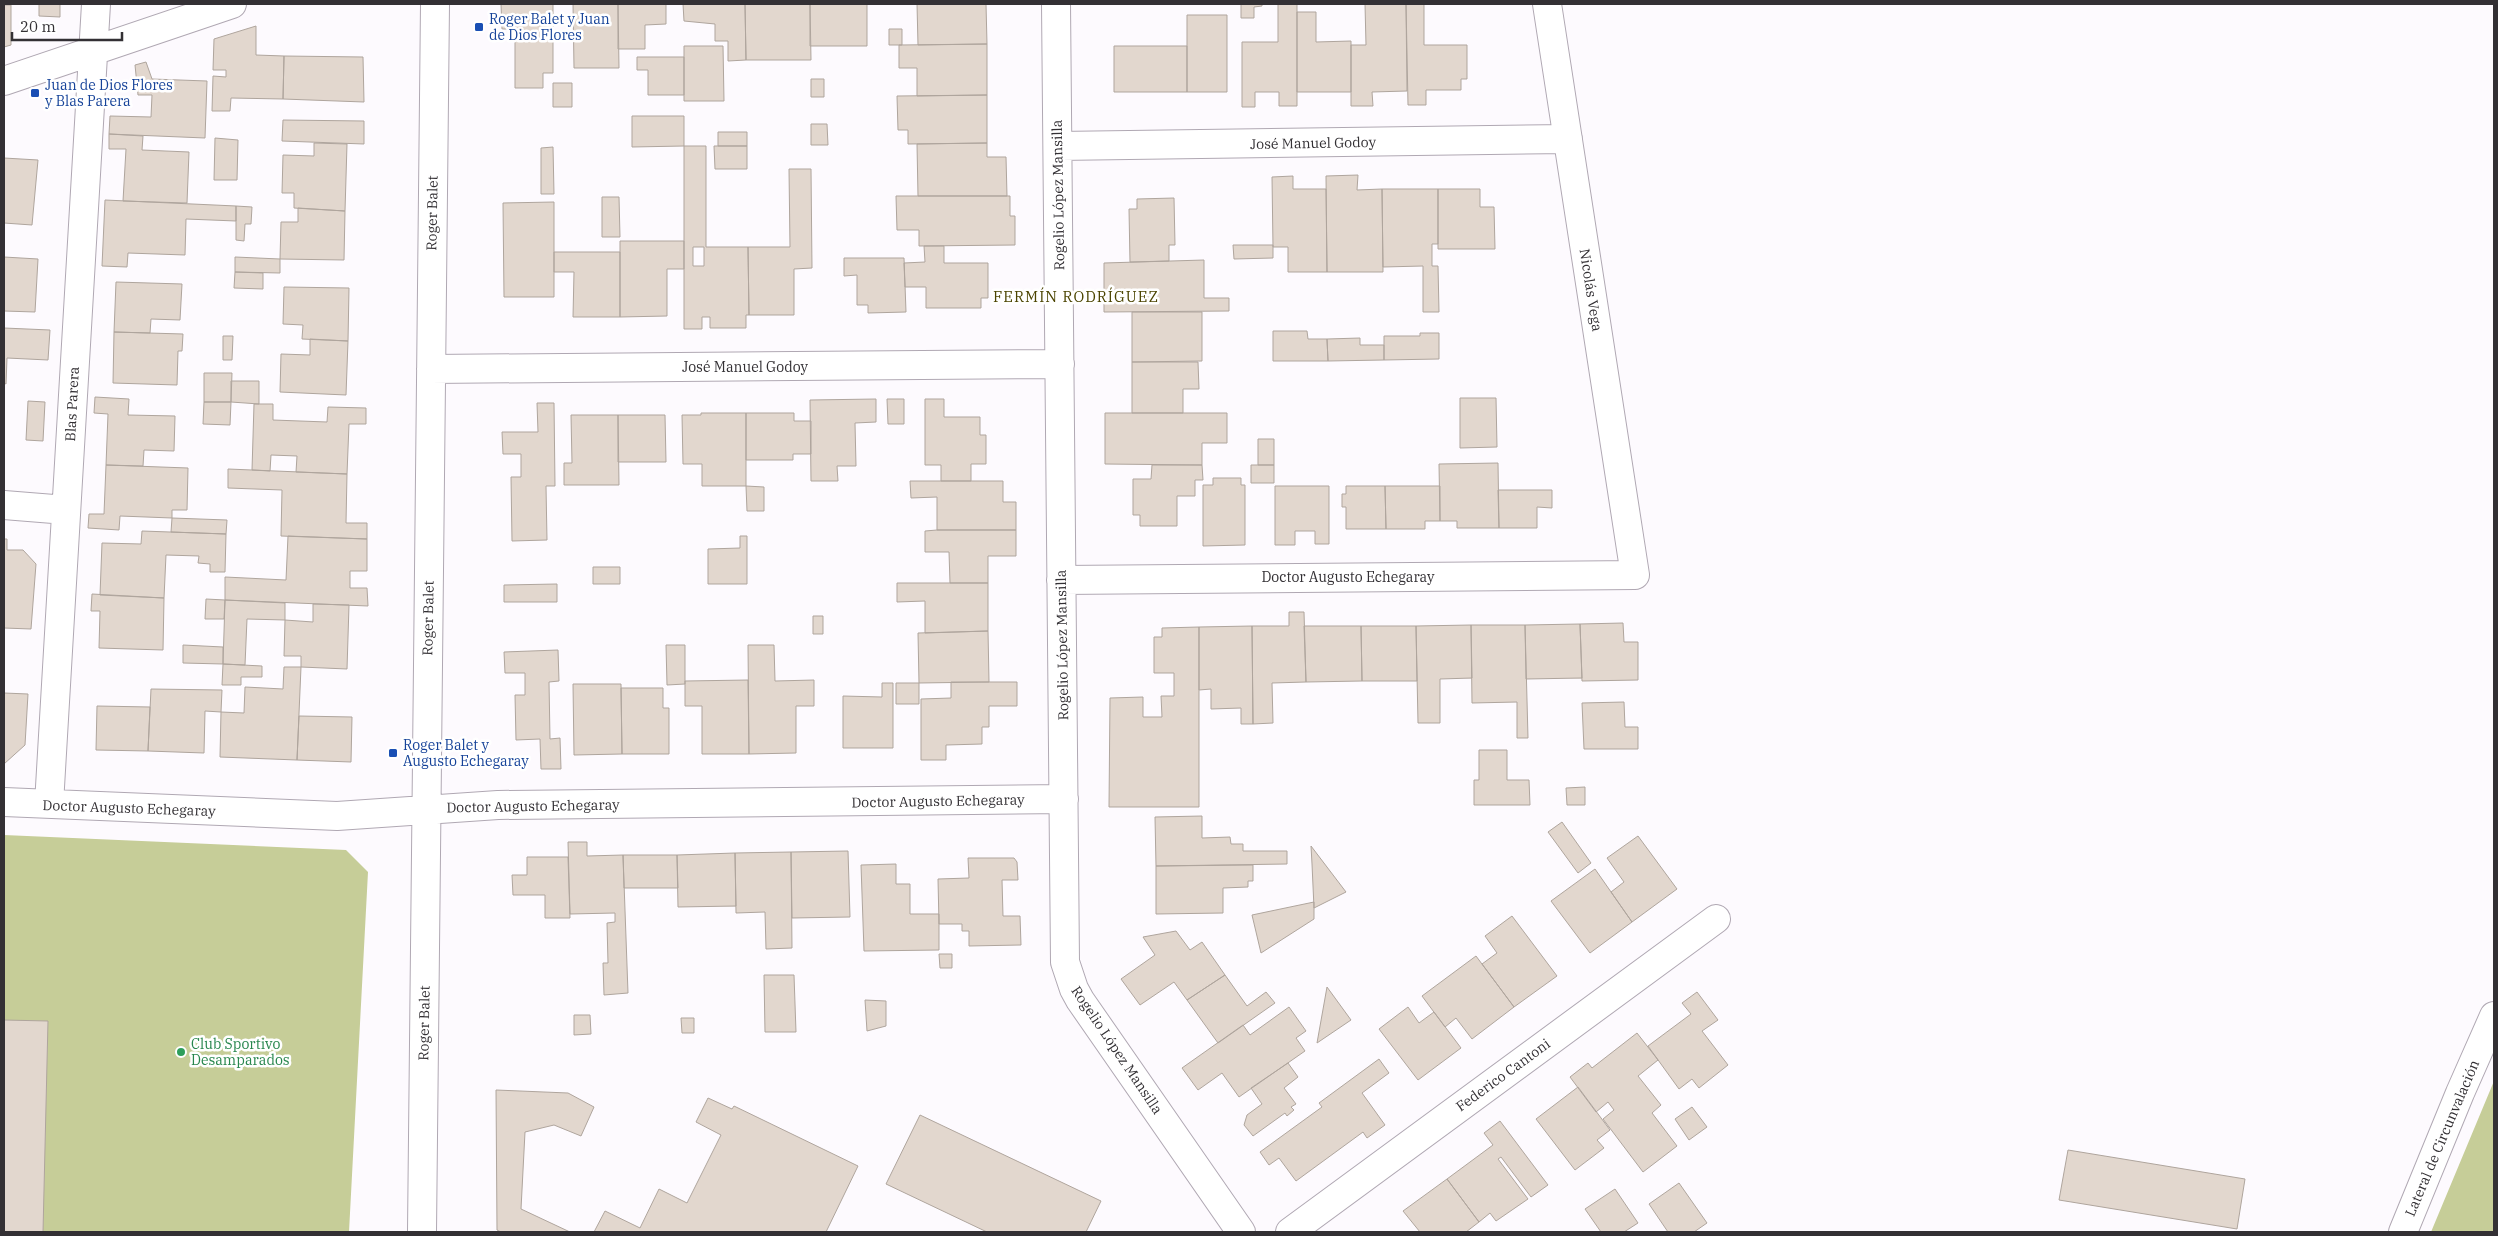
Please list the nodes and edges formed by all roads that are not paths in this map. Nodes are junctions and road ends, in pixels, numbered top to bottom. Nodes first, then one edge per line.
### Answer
1 (96, 4) edge
2 (232, 4) edge
3 (435, 4) edge
4 (1056, 4) edge
5 (1547, 4) edge
6 (93, 51) junction
7 (4, 81) edge
8 (1568, 139) junction
9 (1058, 146) junction
10 (1060, 364) junction
11 (431, 369) junction
12 (4, 505) edge
13 (66, 510) junction
14 (1635, 575) joint
15 (1062, 580) junction
16 (1064, 799) junction
17 (4, 802) edge
18 (49, 804) junction
19 (426, 810) junction
20 (1716, 919) dead end
21 (2494, 1016) edge
22 (422, 1232) edge
23 (1241, 1232) edge
24 (1290, 1232) edge
25 (2403, 1232) edge

1 - 6 street, Blas Parera
2 - 6 street
3 - 11 street, Roger Balet
4 - 9 street, Rogelio López Mansilla
5 - 8 street, Nicolás Vega
6 - 7 street
6 - 13 street, Blas Parera
8 - 9 street, José Manuel Godoy
8 - 14 street, Nicolás Vega
9 - 10 street, Rogelio López Mansilla
10 - 11 street, José Manuel Godoy
10 - 15 street, Rogelio López Mansilla
11 - 19 street, Roger Balet
12 - 13 street
13 - 18 street, Blas Parera
14 - 15 street, Doctor Augusto Echegaray
15 - 16 street, Rogelio López Mansilla
16 - 19 street, Doctor Augusto Echegaray
16 - 23 street, Rogelio López Mansilla
17 - 18 street, Doctor Augusto Echegaray
18 - 19 street, Doctor Augusto Echegaray
19 - 22 street, Roger Balet
20 - 24 street, Federico Cantoni
21 - 25 street, Lateral de Circunvalación

